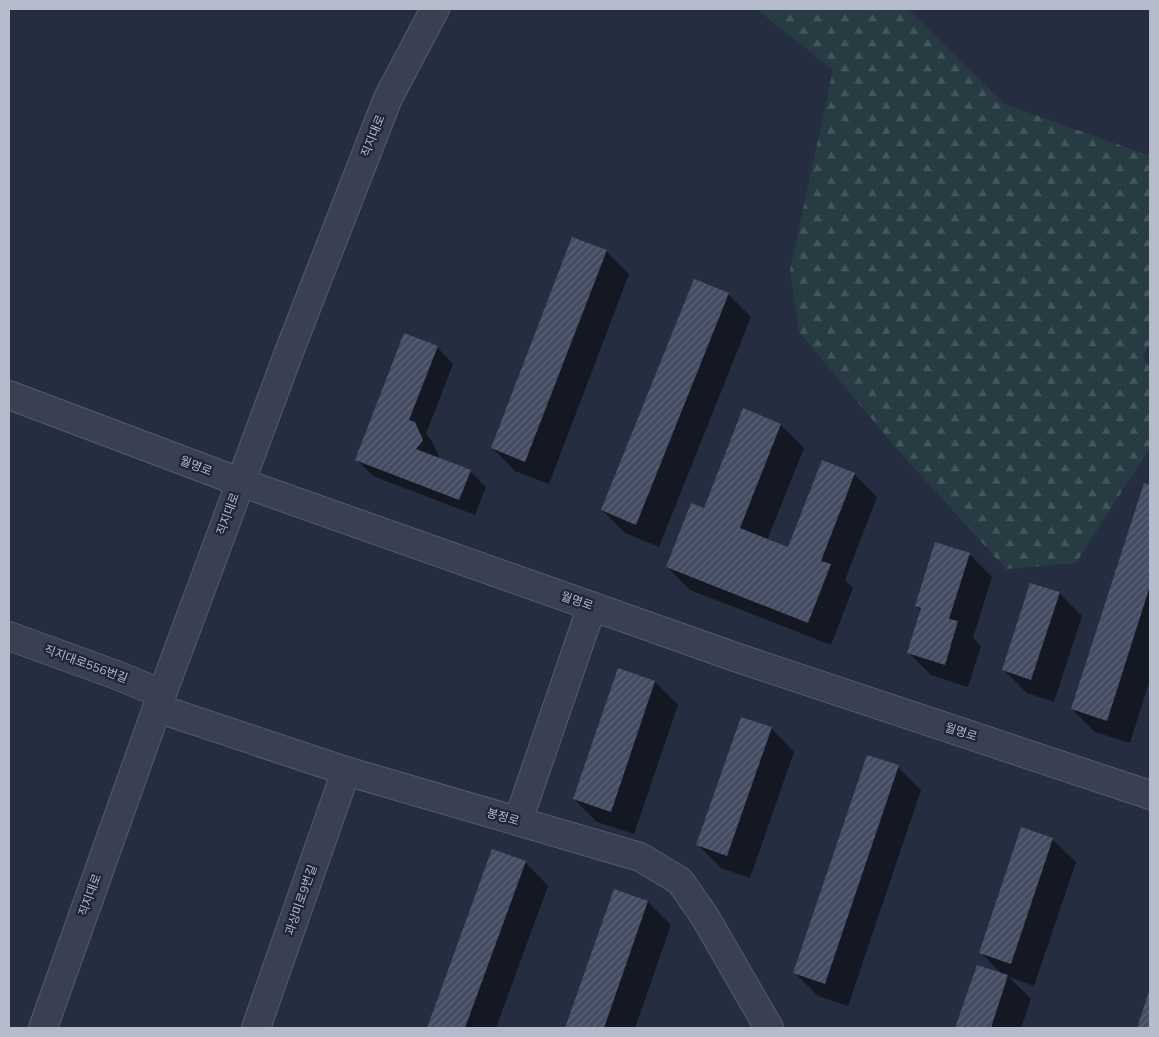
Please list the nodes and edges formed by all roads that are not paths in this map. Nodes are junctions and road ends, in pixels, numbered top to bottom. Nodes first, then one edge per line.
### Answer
1 (435, 9) edge
2 (9, 395) edge
3 (240, 482) junction
4 (592, 606) junction
5 (9, 636) edge
6 (160, 701) junction
7 (346, 771) junction
8 (1150, 795) edge
9 (518, 821) junction
10 (43, 1028) edge
11 (256, 1028) edge
12 (769, 1028) edge

1 - 3 street, 직지대로
2 - 3 street, 월명로
3 - 4 street, 월명로
3 - 6 street, 직지대로
4 - 8 street, 월명로
4 - 9 street
5 - 6 street, 직지대로556번길
6 - 7 street, 봉정로
6 - 10 street, 직지대로
7 - 9 street, 봉정로
7 - 11 street, 과상미로9번길
9 - 12 street, 봉정로

